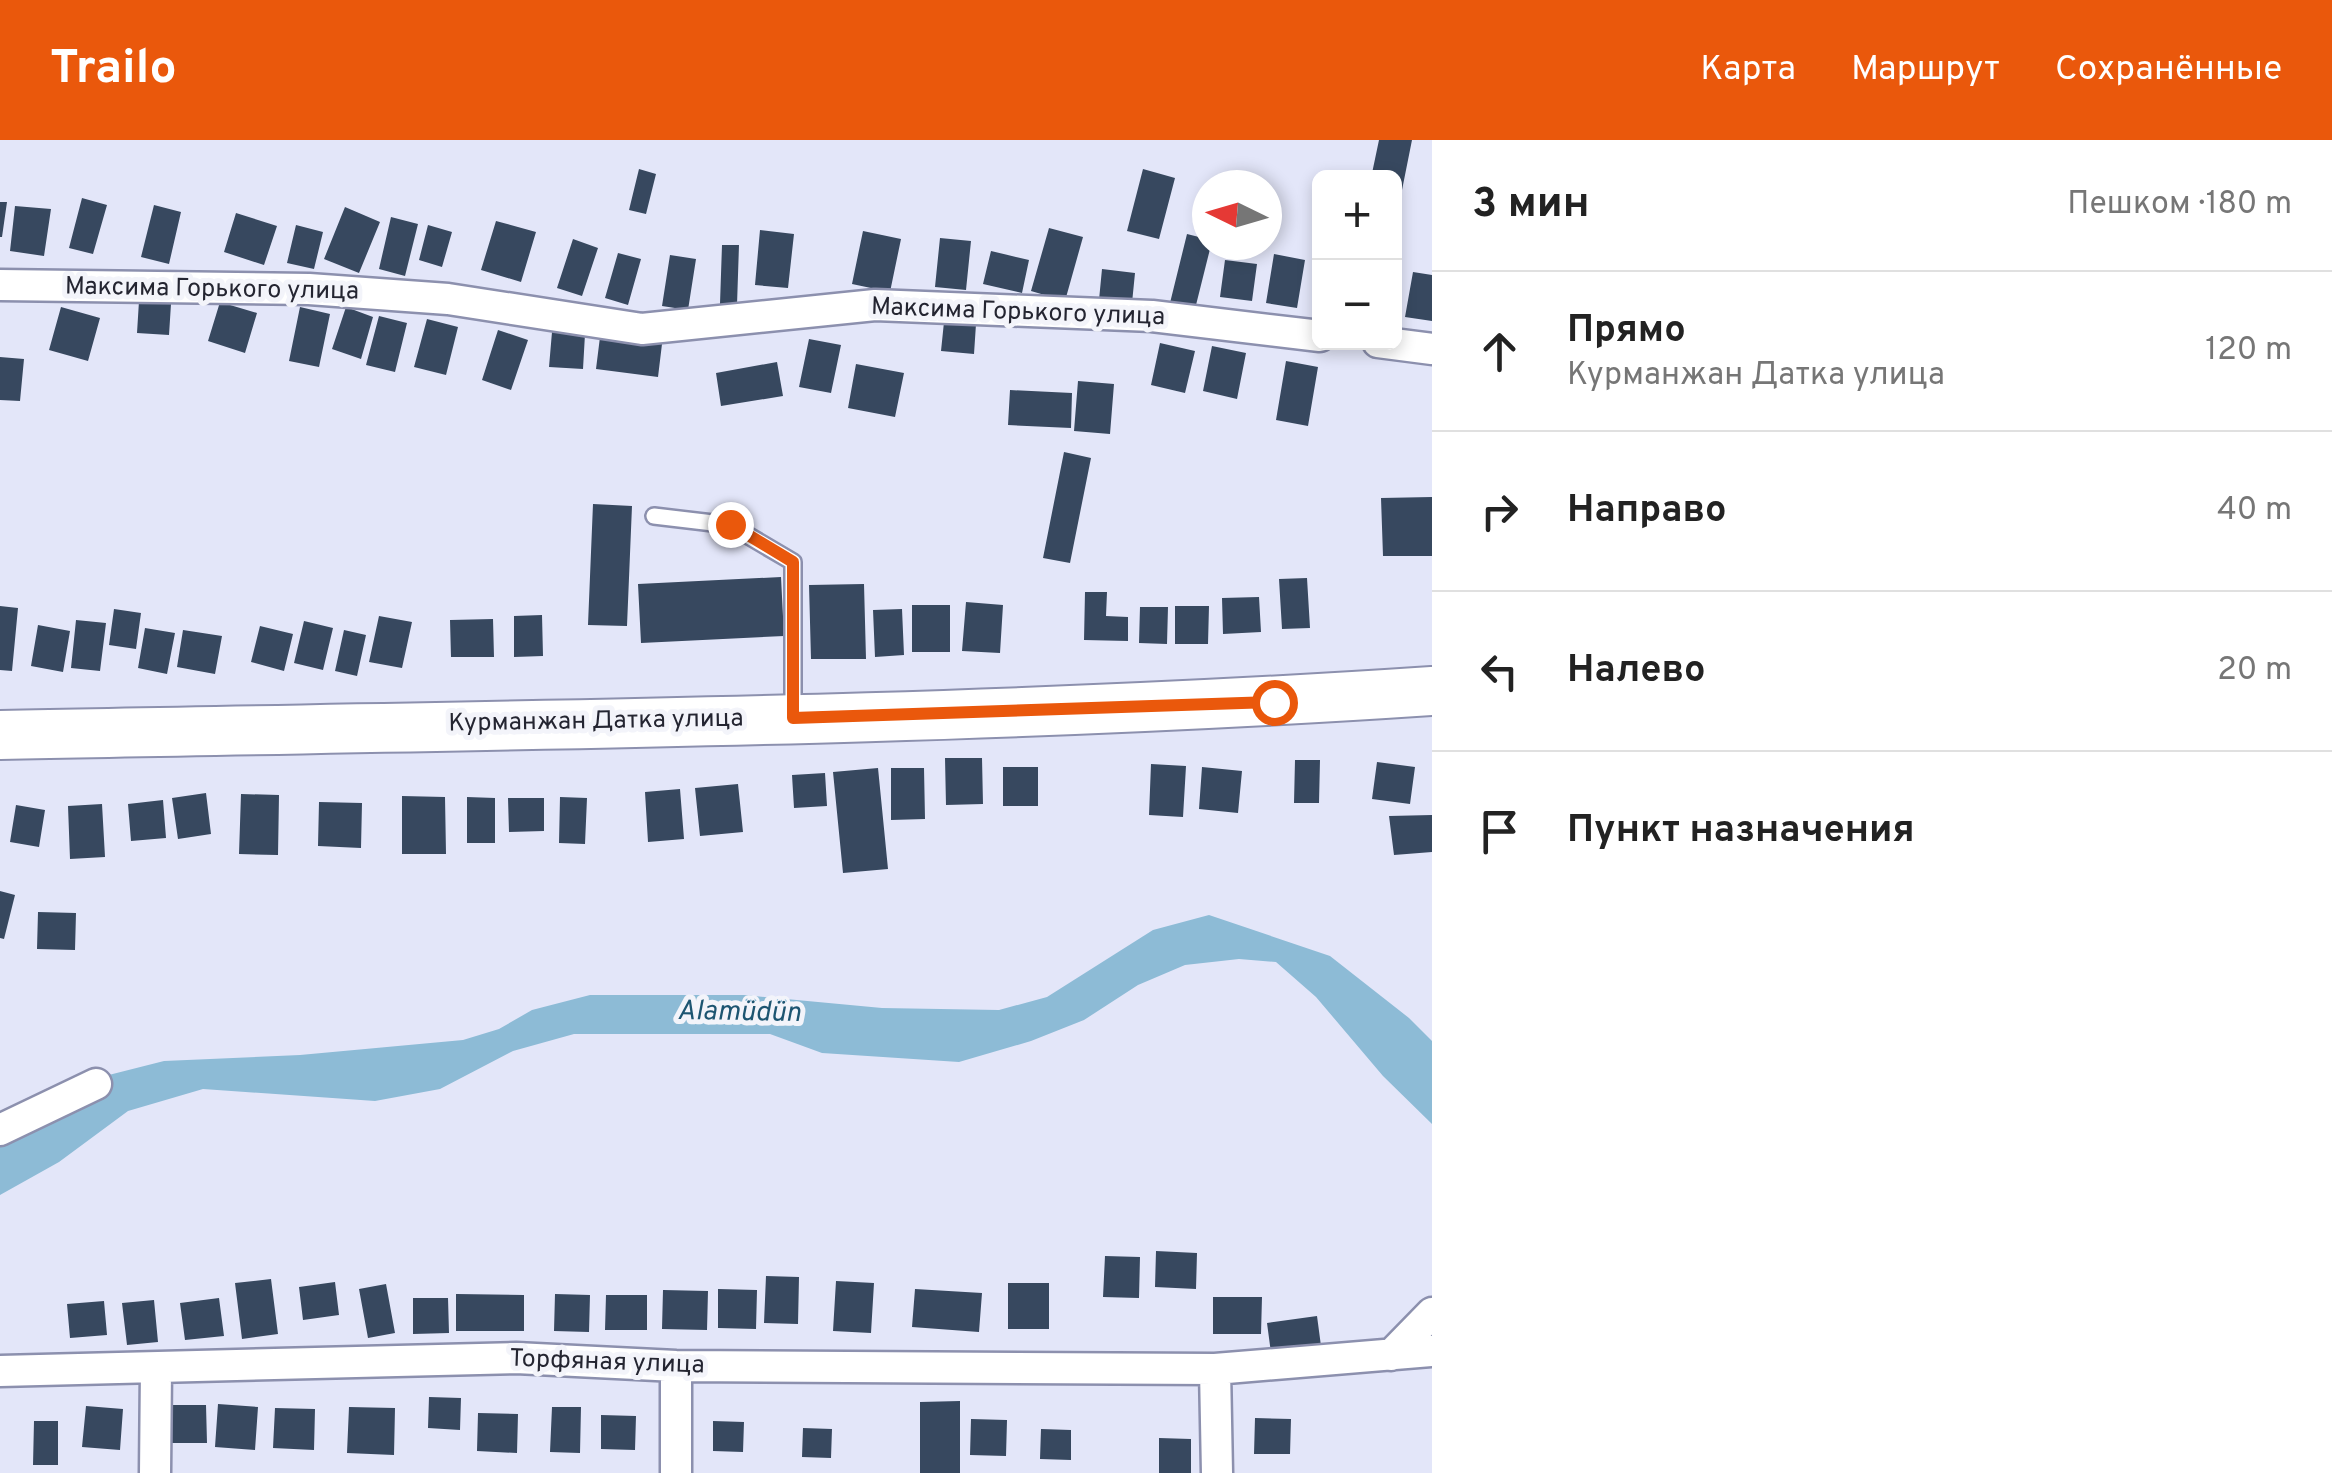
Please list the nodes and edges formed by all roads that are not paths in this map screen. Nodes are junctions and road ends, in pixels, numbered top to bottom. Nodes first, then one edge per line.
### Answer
1 (0, 285) edge
2 (1312, 335) edge
3 (1402, 345) edge
4 (1432, 349) edge
5 (654, 516) dead end
6 (1432, 691) edge
7 (793, 718) junction
8 (0, 734) edge
9 (96, 1084) dead end
10 (0, 1130) edge
11 (1432, 1313) edge
12 (1432, 1352) edge
13 (1392, 1355) junction
14 (676, 1366) junction
15 (156, 1369) junction
16 (1215, 1369) junction
17 (0, 1371) edge
18 (155, 1473) edge
19 (676, 1473) edge
20 (1217, 1473) edge

1 - 2 street, Максима Горького улица
3 - 4 street
5 - 7 lane
6 - 7 main road, Курманжан Датка улица
7 - 8 main road, Курманжан Датка улица
9 - 10 street
11 - 13 street
12 - 13 street, Торфяная улица
13 - 16 street, Торфяная улица
14 - 15 street, Торфяная улица
14 - 16 street, Торфяная улица
14 - 19 street
15 - 17 street, Торфяная улица
15 - 18 street
16 - 20 street

